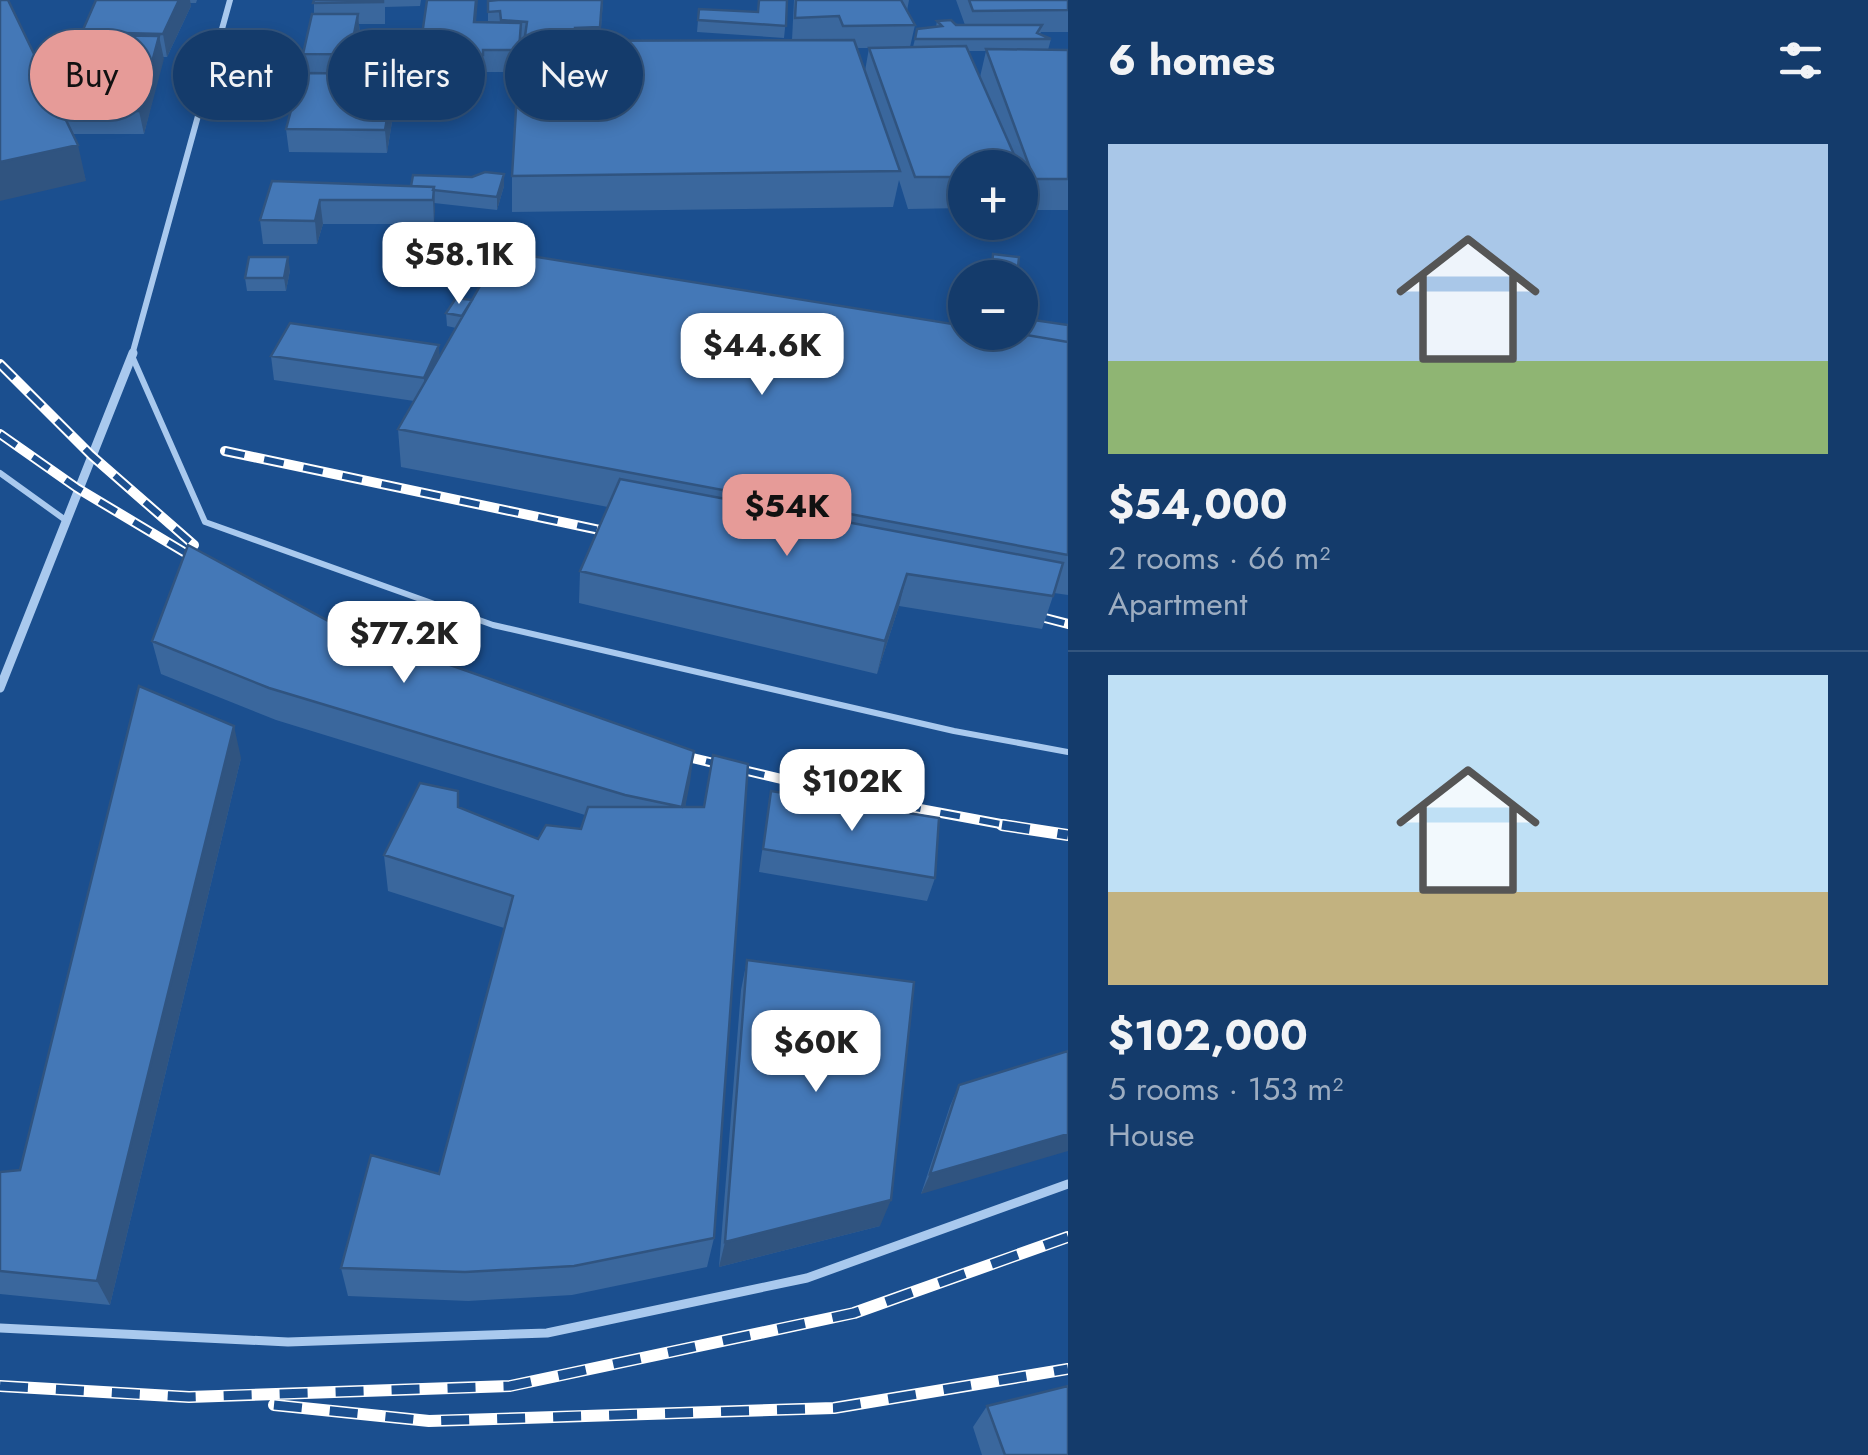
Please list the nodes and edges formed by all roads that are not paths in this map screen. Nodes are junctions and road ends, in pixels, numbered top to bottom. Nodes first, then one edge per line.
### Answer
1 (230, 0) edge
2 (132, 356) junction
3 (0, 473) edge
4 (64, 519) junction
5 (0, 688) edge
6 (1068, 752) edge
7 (1068, 1184) edge
8 (0, 1328) edge

1 - 2 street
2 - 4 street
2 - 6 lane
3 - 4 lane
4 - 5 street
7 - 8 lane

